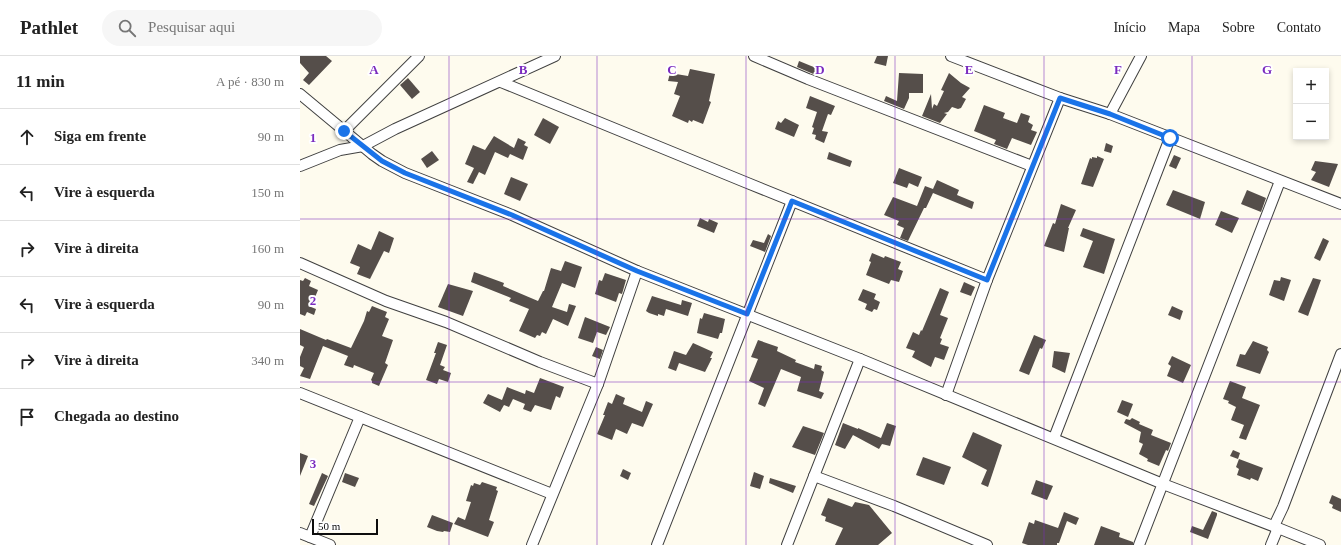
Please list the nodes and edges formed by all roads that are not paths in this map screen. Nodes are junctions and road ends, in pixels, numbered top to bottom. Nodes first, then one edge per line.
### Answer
1 (419, 56) edge
2 (555, 56) edge
3 (754, 56) edge
4 (951, 56) edge
5 (1141, 56) edge
6 (501, 82) junction
7 (300, 94) edge
8 (1060, 98) junction
9 (1110, 114) junction
10 (344, 131) junction
11 (1170, 138) junction
12 (363, 146) junction
13 (300, 166) edge
14 (1032, 166) junction
15 (1280, 181) junction
16 (792, 201) junction
17 (1341, 204) edge
18 (300, 262) edge
19 (637, 271) junction
20 (987, 280) junction
21 (747, 314) junction
22 (1341, 354) edge
23 (860, 359) junction
24 (598, 384) junction
25 (300, 394) edge
26 (946, 395) junction
27 (360, 417) junction
28 (1054, 438) junction
29 (814, 476) junction
30 (1163, 484) junction
31 (552, 494) junction
32 (1276, 527) junction
33 (300, 533) edge
34 (310, 537) junction
35 (330, 545) edge
36 (532, 545) edge
37 (657, 545) edge
38 (788, 545) edge
39 (988, 545) edge
40 (1139, 545) edge
41 (1271, 545) edge
42 (1320, 545) edge

1 - 10 street
2 - 6 street
3 - 14 street
4 - 8 street
5 - 9 street
6 - 12 street
6 - 16 street
7 - 10 street
8 - 9 street
8 - 14 street
9 - 11 street
10 - 12 street
11 - 15 street
11 - 28 street
12 - 13 street
12 - 19 street
14 - 20 street
15 - 17 street
15 - 30 street
16 - 20 street
16 - 21 street
18 - 24 street
19 - 21 street
19 - 24 street
20 - 26 street
21 - 23 street
21 - 37 street
22 - 32 street
23 - 26 street
23 - 29 street
24 - 31 street
25 - 27 street
26 - 28 street
27 - 31 street
27 - 34 street
28 - 30 street
29 - 38 street
29 - 39 street
30 - 32 street
30 - 40 street
31 - 36 street
32 - 41 street
32 - 42 street
33 - 34 street
34 - 35 street

